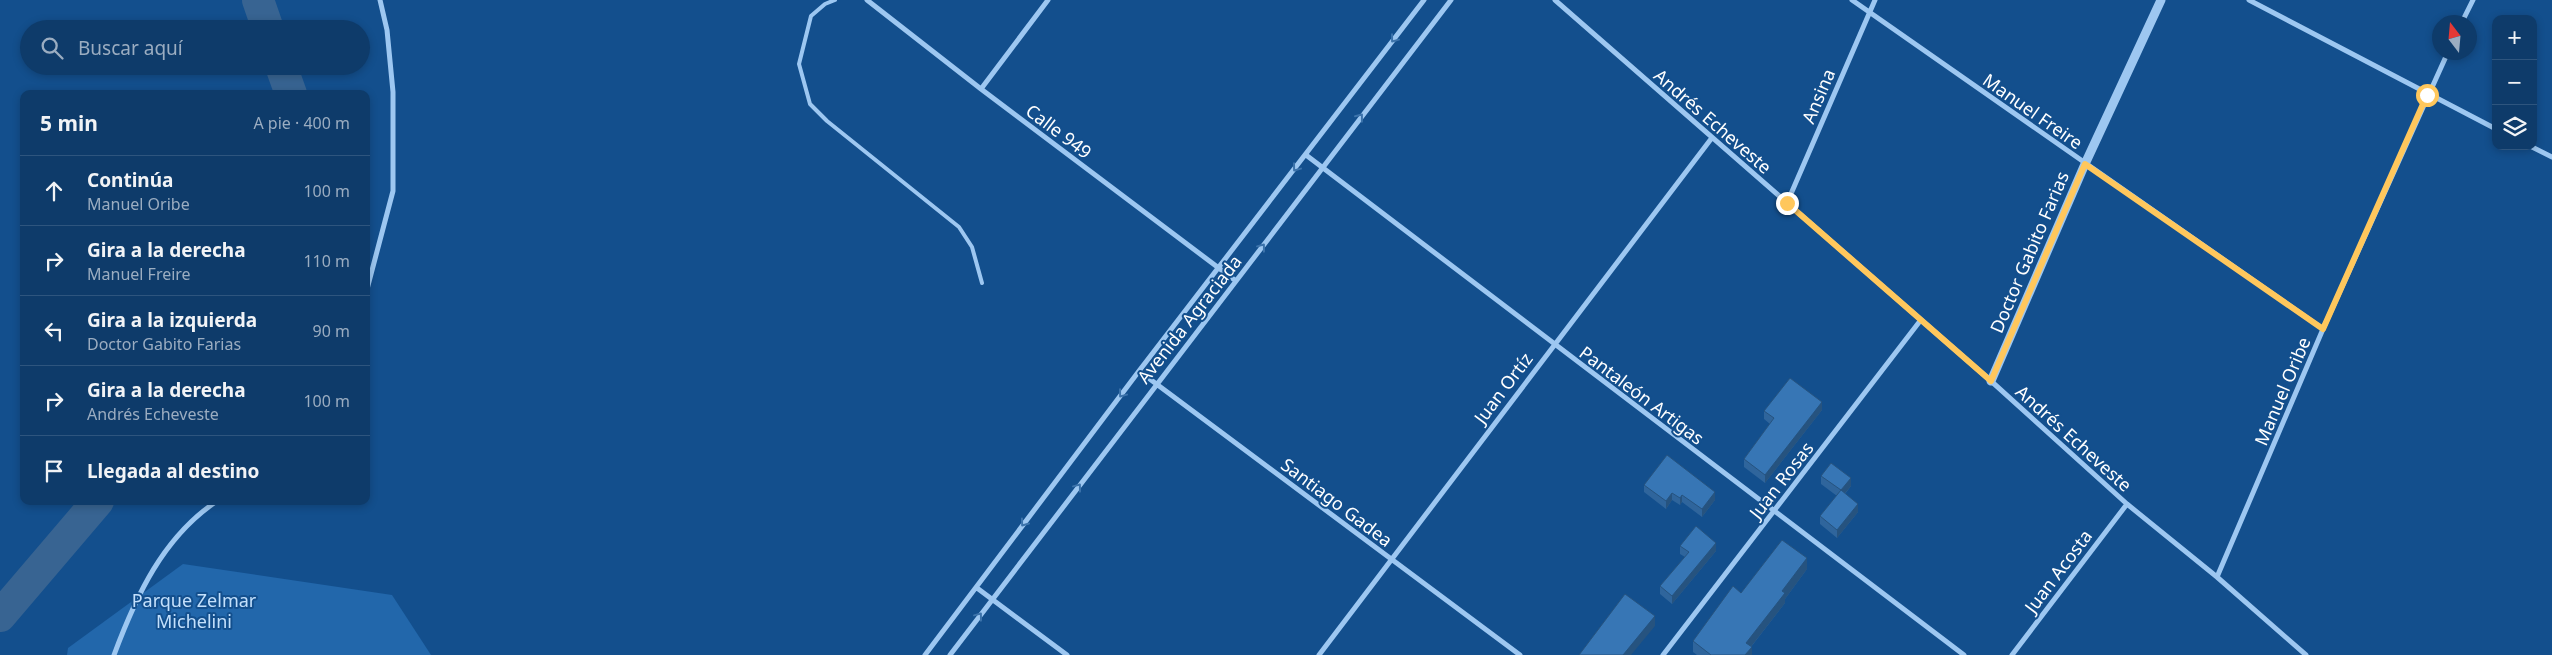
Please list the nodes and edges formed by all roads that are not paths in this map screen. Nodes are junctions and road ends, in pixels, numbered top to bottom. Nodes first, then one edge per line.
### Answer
1 (380, 0) edge
2 (835, 0) edge
3 (867, 0) edge
4 (1048, 0) edge
5 (1424, 0) edge
6 (1451, 0) edge
7 (1555, 0) edge
8 (1852, 0) edge
9 (1875, 0) edge
10 (2161, 0) edge
11 (2249, 0) edge
12 (2473, 0) edge
13 (1870, 12) junction
14 (2466, 15) edge
15 (2444, 60) edge
16 (980, 89) junction
17 (2427, 95) junction
18 (2492, 127) edge
19 (1711, 139) junction
20 (2537, 150) edge
21 (1306, 155) junction
22 (2552, 157) edge
23 (2085, 164) junction
24 (1322, 168) junction
25 (1787, 203) junction
26 (1220, 269) junction
27 (370, 278) edge
28 (1236, 281) junction
29 (982, 283) dead end
30 (1920, 321) junction
31 (2323, 329) junction
32 (1553, 345) junction
33 (1139, 370) junction
34 (1991, 381) junction
35 (1157, 383) junction
36 (2127, 504) junction
37 (212, 505) edge
38 (1774, 512) junction
39 (1392, 560) junction
40 (2217, 577) junction
41 (977, 588) junction
42 (992, 599) junction
43 (114, 655) edge
44 (925, 655) edge
45 (950, 655) edge
46 (1067, 655) edge
47 (1319, 655) edge
48 (1520, 655) edge
49 (1663, 655) edge
50 (1964, 655) edge
51 (2012, 655) edge
52 (2306, 655) edge

1 - 27 street
2 - 29 lane
3 - 16 street, Calle 949
4 - 16 street
5 -> 21 street, Avenida Agraciada
24 -> 6 street, Avenida Agraciada
7 - 19 street, Andrés Echeveste
8 - 13 street, Manuel Freire
9 - 13 street, Ansina
10 - 23 street, Doctor Gabito Farias
11 - 17 street
12 - 14 street
13 - 23 street, Manuel Freire
13 - 25 street, Ansina
15 - 17 street, Manuel Oribe
16 - 26 street, Calle 949
17 - 18 street
17 - 31 street, Manuel Oribe
19 - 25 street, Andrés Echeveste
19 - 32 street, Juan Ortíz
20 - 22 street
21 - 24 street, Pantaleón Artigas
21 -> 26 street, Avenida Agraciada
23 - 31 street, Manuel Freire
23 - 34 street, Doctor Gabito Farias
28 -> 24 street, Avenida Agraciada
24 - 32 street, Pantaleón Artigas
25 - 30 street, Andrés Echeveste
26 - 28 street, Calle 949
26 - 33 street, Avenida Agraciada
28 - 35 street, Avenida Agraciada
30 - 34 street, Andrés Echeveste
30 - 38 street, Juan Rosas
31 - 40 street, Manuel Oribe
32 - 38 street, Pantaleón Artigas
32 - 39 street, Juan Ortíz
33 - 35 street, Santiago Gadea
33 -> 41 street, Avenida Agraciada
34 - 36 street, Andrés Echeveste
35 - 39 street, Santiago Gadea
42 -> 35 street, Avenida Agraciada
36 - 40 street, Andrés Echeveste
36 - 51 street, Juan Acosta
37 - 43 street
38 - 49 street, Juan Rosas
38 - 50 street, Pantaleón Artigas
39 - 47 street, Juan Ortíz
39 - 48 street, Santiago Gadea
40 - 52 street, Andrés Echeveste
41 - 42 street
41 - 44 street, Avenida Agraciada
45 -> 42 street, Avenida Agraciada
42 - 46 street

